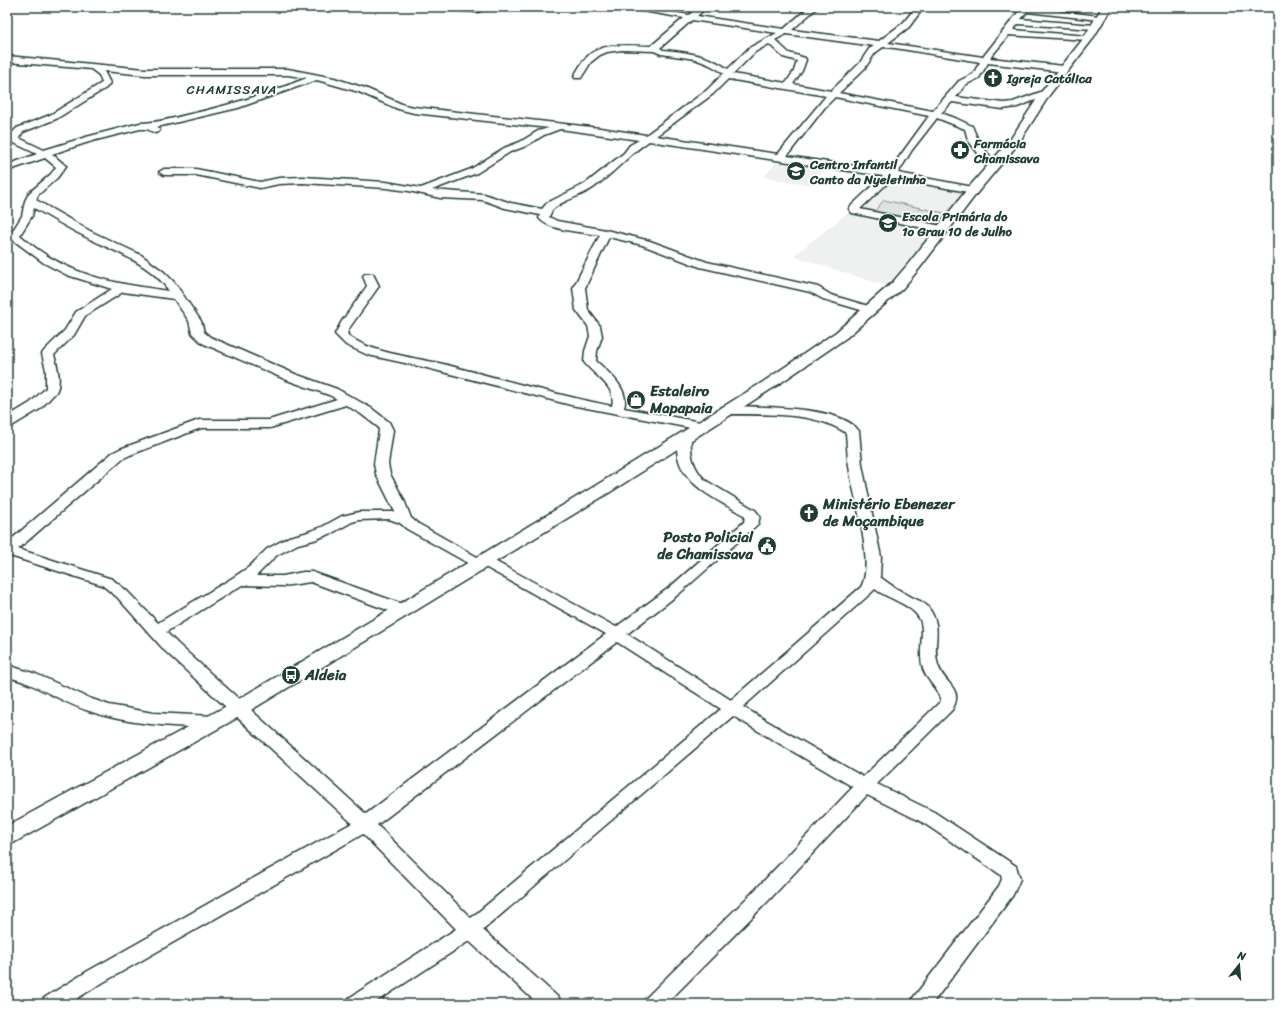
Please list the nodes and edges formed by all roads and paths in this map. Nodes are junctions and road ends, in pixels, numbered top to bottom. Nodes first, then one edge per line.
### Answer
1 (436, 7) edge
2 (487, 7) edge
3 (631, 7) edge
4 (703, 7) edge
5 (814, 7) edge
6 (920, 7) edge
7 (1005, 7) edge
8 (1107, 7) edge
9 (1025, 9) junction
10 (690, 18) junction
11 (1015, 21) junction
12 (1097, 23) junction
13 (786, 31) junction
14 (1007, 32) junction
15 (1088, 38) junction
16 (771, 41) junction
17 (880, 44) junction
18 (656, 50) junction
19 (7, 60) edge
20 (985, 60) junction
21 (94, 68) junction
22 (1064, 69) junction
23 (728, 74) junction
24 (578, 76) dead end
25 (317, 77) junction
26 (788, 86) junction
27 (1046, 93) junction
28 (834, 94) junction
29 (950, 100) junction
30 (935, 115) junction
31 (149, 126) junction
32 (565, 127) junction
33 (158, 132) dead end
34 (10, 135) edge
35 (648, 138) junction
36 (43, 154) junction
37 (781, 157) junction
38 (992, 166) junction
39 (7, 168) edge
40 (164, 172) dead end
41 (891, 175) junction
42 (973, 190) junction
43 (421, 191) junction
44 (30, 201) junction
45 (545, 213) junction
46 (942, 229) junction
47 (606, 233) junction
48 (369, 276) dead end
49 (121, 288) junction
50 (178, 296) junction
51 (871, 310) junction
52 (348, 400) junction
53 (727, 410) junction
54 (617, 411) junction
55 (7, 423) edge
56 (701, 426) junction
57 (684, 438) junction
58 (405, 520) junction
59 (8, 550) edge
60 (482, 562) junction
61 (872, 579) junction
62 (239, 580) junction
63 (403, 610) junction
64 (156, 631) junction
65 (617, 634) junction
66 (7, 671) edge
67 (239, 708) junction
68 (732, 708) junction
69 (213, 722) junction
70 (865, 786) junction
71 (365, 824) junction
72 (7, 836) edge
73 (470, 930) junction
74 (51, 1004) edge
75 (356, 1004) edge
76 (552, 1004) edge
77 (653, 1004) edge
78 (920, 1004) edge

1 - 2 street
3 - 10 street
4 - 10 street
5 - 13 street
6 - 17 street
7 - 9 street
8 - 12 street
9 - 11 street
9 - 12 street
10 - 13 street
10 - 18 street
11 - 12 street
11 - 14 street
12 - 15 street
13 - 16 street
13 - 17 street
14 - 15 street
14 - 20 street
15 - 22 street
16 - 23 street
16 - 26 street
17 - 20 street
17 - 28 street
18 - 23 street
18 - 24 street
19 - 21 street
20 - 22 street
20 - 29 street
21 - 25 street
21 - 34 street
22 - 27 street
23 - 26 street
23 - 35 street
25 - 31 street
25 - 32 street
26 - 28 street
27 - 29 street
27 - 38 street
28 - 30 street
28 - 37 street
29 - 30 street
30 - 38 street
30 - 41 street
31 - 33 street
31 - 36 street
32 - 35 street
32 - 43 street
34 - 36 street
35 - 37 street
35 - 45 street
36 - 39 street
36 - 44 street
37 - 41 street
38 - 42 street
40 - 43 street
41 - 42 street
41 - 46 street
42 - 46 street
43 - 45 street
44 - 49 street
44 - 50 street
45 - 47 street
46 - 51 street
47 - 51 street
47 - 54 street
48 - 54 street
49 - 50 street
49 - 55 street
50 - 52 street
51 - 53 street
52 - 58 street
52 - 59 street
53 - 56 street
53 - 61 street
54 - 56 street
56 - 57 street
57 - 60 street
57 - 65 street
58 - 60 street
58 - 62 street
59 - 64 street
60 - 63 street
60 - 65 street
61 - 68 street
61 - 70 street
62 - 63 street
62 - 64 street
63 - 67 street
64 - 67 street
65 - 68 street
65 - 71 street
66 - 69 street
67 - 69 street
67 - 71 street
68 - 70 street
68 - 73 street
69 - 72 street
70 - 77 street
70 - 78 street
71 - 73 street
71 - 74 street
73 - 75 street
73 - 76 street

